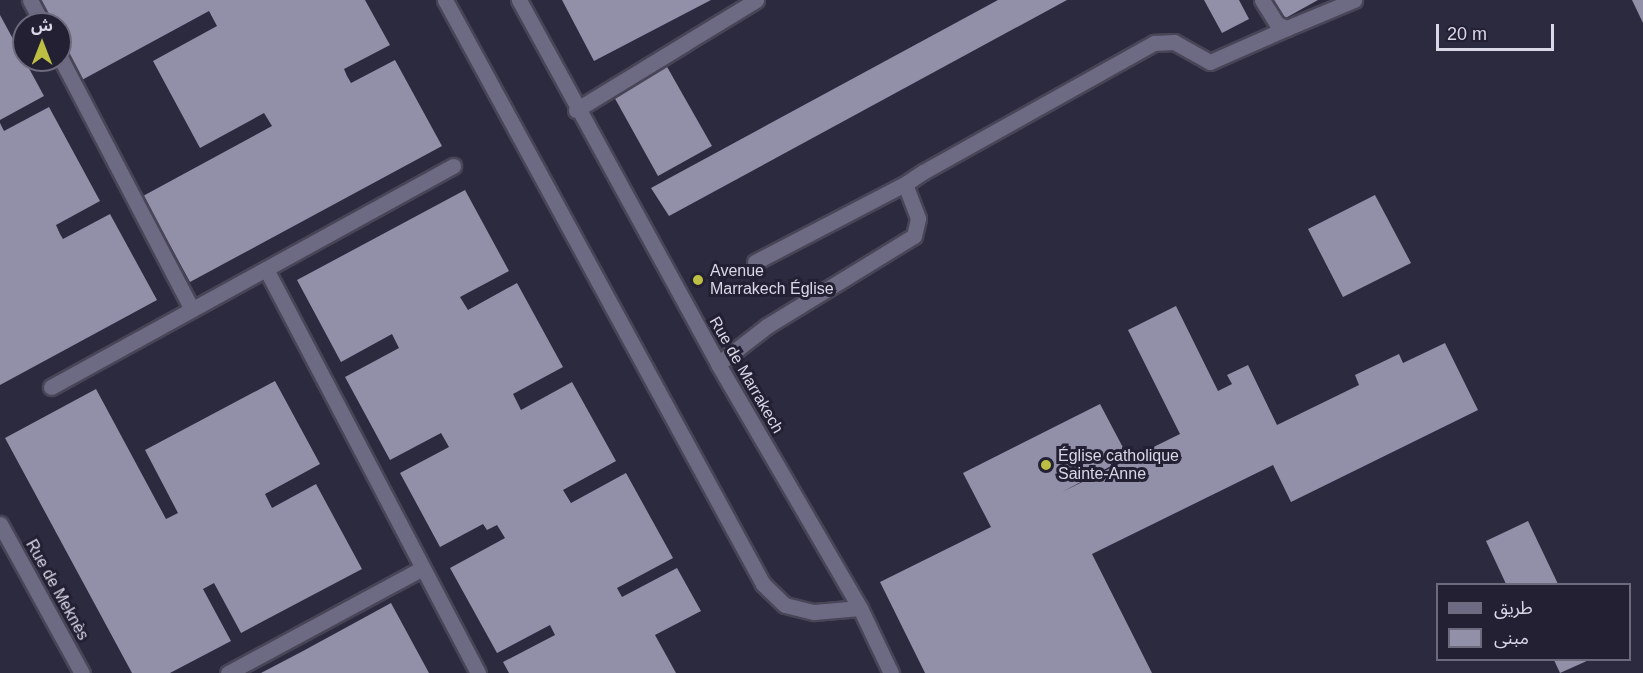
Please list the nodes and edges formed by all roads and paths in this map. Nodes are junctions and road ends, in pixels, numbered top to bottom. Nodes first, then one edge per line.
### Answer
1 (445, 0) edge
2 (519, 0) edge
3 (756, 0) edge
4 (1262, 0) edge
5 (1354, 0) edge
6 (1287, 28) junction
7 (68, 72) edge
8 (576, 110) junction
9 (453, 166) dead end
10 (905, 184) junction
11 (755, 262) dead end
12 (266, 269) junction
13 (192, 309) junction
14 (718, 364) junction
15 (51, 387) dead end
16 (0, 524) edge
17 (423, 568) junction
18 (860, 608) junction
19 (82, 673) edge
20 (228, 673) edge
21 (478, 673) edge
22 (891, 673) edge

1 - 18 street
2 - 8 street, Rue de Marrakech
3 - 8 street
4 - 6 street
5 - 6 street
6 - 10 street
7 - 13 street
8 - 14 street, Rue de Marrakech
9 - 12 street
10 - 11 street
10 - 14 street
12 - 13 street
12 - 17 street
13 - 15 street
14 - 18 street, Rue de Marrakech
16 - 19 street, Rue de Meknès
17 - 20 street
17 - 21 street
18 - 22 street, Rue de Marrakech

